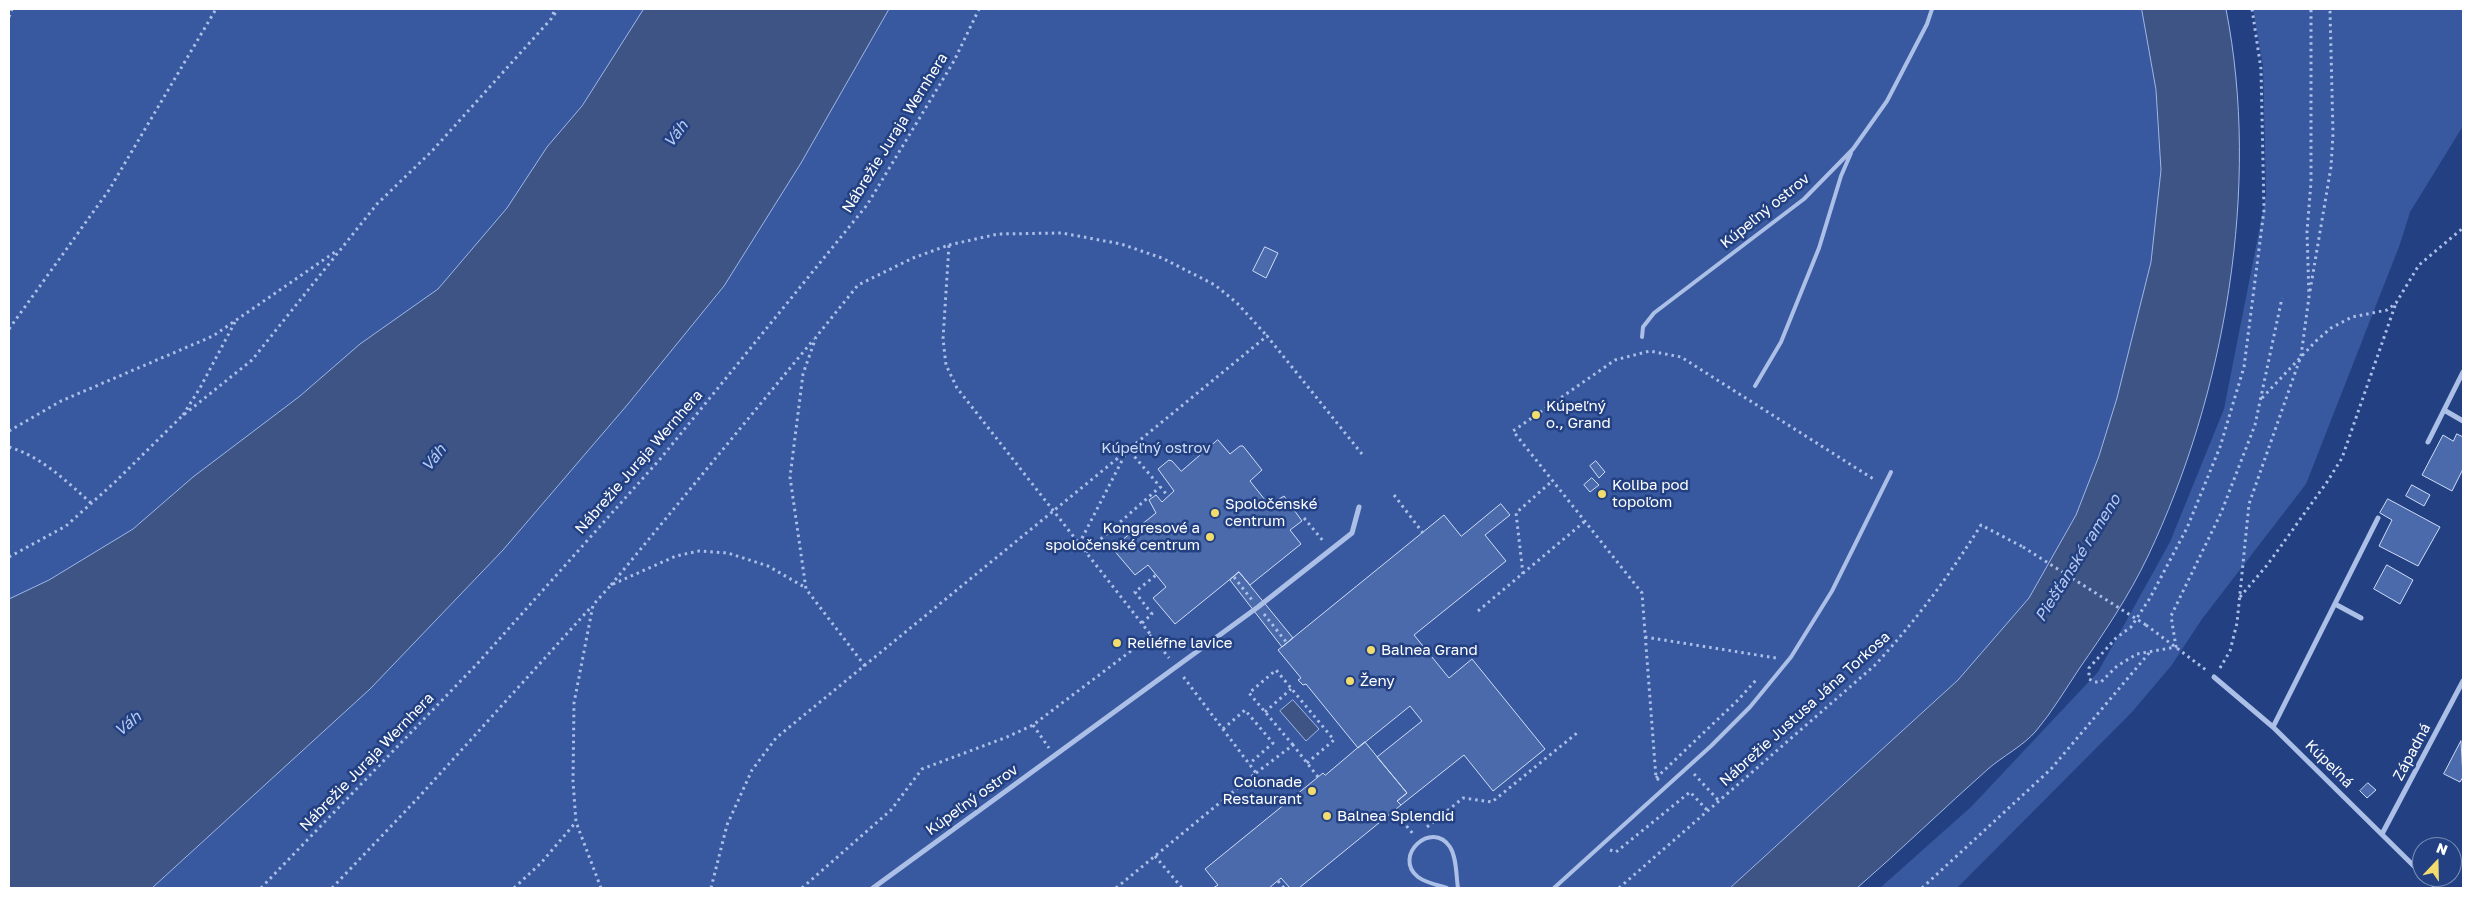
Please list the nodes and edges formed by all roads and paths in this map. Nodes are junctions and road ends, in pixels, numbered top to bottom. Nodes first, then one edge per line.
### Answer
1 (12, 9) edge
2 (216, 9) edge
3 (554, 9) edge
4 (558, 9) edge
5 (979, 9) edge
6 (1932, 9) edge
7 (2252, 9) edge
8 (2311, 9) edge
9 (2330, 9) edge
10 (9, 17) edge
11 (550, 19) junction
12 (1853, 149) junction
13 (2463, 228) edge
14 (950, 245) junction
15 (338, 250) junction
16 (2309, 297) junction
17 (2282, 298) dead end
18 (2396, 303) junction
19 (236, 320) junction
20 (9, 329) edge
21 (1267, 336) junction
22 (816, 337) junction
23 (1642, 337) dead end
24 (2301, 356) junction
25 (2463, 372) edge
26 (1755, 386) dead end
27 (2261, 399) junction
28 (2444, 410) junction
29 (181, 417) junction
30 (2463, 421) edge
31 (9, 431) edge
32 (2428, 442) dead end
33 (9, 447) edge
34 (1128, 449) junction
35 (1362, 454) dead end
36 (1891, 472) dead end
37 (1551, 482) junction
38 (1160, 487) junction
39 (1872, 489) dead end
40 (1394, 495) dead end
41 (1168, 496) dead end
42 (91, 503) junction
43 (1359, 507) dead end
44 (1053, 510) junction
45 (1304, 518) dead end
46 (2378, 518) dead end
47 (1584, 522) junction
48 (1423, 533) dead end
49 (1079, 544) junction
50 (1330, 550) junction
51 (1086, 552) junction
52 (9, 556) edge
53 (1523, 574) junction
54 (1156, 575) dead end
55 (611, 585) junction
56 (806, 589) junction
57 (2240, 597) junction
58 (2335, 604) junction
59 (593, 605) junction
60 (1478, 611) dead end
61 (2362, 618) dead end
62 (1142, 623) junction
63 (1152, 635) junction
64 (1645, 637) junction
65 (2176, 647) junction
66 (1781, 650) dead end
67 (2151, 651) junction
68 (1776, 658) junction
69 (1769, 665) dead end
70 (865, 666) junction
71 (1175, 666) junction
72 (1763, 672) dead end
73 (2214, 676) junction
74 (2463, 680) edge
75 (1291, 689) junction
76 (1265, 712) junction
77 (1033, 725) junction
78 (2273, 728) junction
79 (1223, 729) junction
80 (1577, 733) dead end
81 (1293, 745) junction
82 (1054, 755) junction
83 (1307, 763) junction
84 (1249, 764) junction
85 (1688, 768) junction
86 (1256, 773) junction
87 (1318, 777) dead end
88 (1656, 778) junction
89 (1668, 786) junction
90 (1719, 801) junction
91 (1394, 811) dead end
92 (1708, 811) junction
93 (576, 822) junction
94 (2382, 834) junction
95 (1415, 836) junction
96 (1418, 841) junction
97 (1602, 846) junction
98 (1155, 856) junction
99 (2412, 864) edge
100 (1278, 881) dead end
101 (261, 888) edge
102 (332, 888) edge
103 (514, 888) edge
104 (600, 888) edge
105 (712, 888) edge
106 (802, 888) edge
107 (873, 888) edge
108 (1116, 888) edge
109 (1182, 888) edge
110 (1284, 888) edge
111 (1447, 888) edge
112 (1458, 888) edge
113 (1554, 888) edge
114 (1619, 888) edge
115 (1922, 888) edge

1 - 10 path
2 - 20 path
3 - 11 path
4 - 11 path
5 - 101 path, Nábrežie Juraja Wernhera
6 - 12 lane, Kúpeľný ostrov
7 - 67 path
8 - 16 path
9 - 16 path
11 - 15 path
12 - 23 lane, Kúpeľný ostrov
12 - 26 lane
13 - 18 path
14 - 21 path
14 - 22 path
14 - 44 path
15 - 19 path
15 - 29 path
16 - 24 path
17 - 27 path
18 - 24 path
18 - 57 path
19 - 29 path
19 - 31 path
21 - 34 path
21 - 35 path
22 - 55 path
22 - 56 path
24 - 27 path
24 - 57 path
25 - 28 street
27 - 65 path
28 - 30 street
28 - 32 street
29 - 42 path
33 - 42 path
34 - 38 path
34 - 44 path
34 - 49 path
36 - 85 lane
37 - 39 path
37 - 47 path
37 - 53 path
38 - 41 path
38 - 51 path
40 - 48 path
42 - 52 path
43 - 50 street, Kúpeľný ostrov
44 - 49 path
44 - 70 path
45 - 50 path
46 - 58 street
47 - 53 path
47 - 64 path
49 - 51 path
50 - 71 street, Kúpeľný ostrov
51 - 62 path
53 - 60 path
54 - 62 path
55 - 56 path
55 - 59 path
56 - 70 path
57 - 73 path
58 - 61 street
58 - 78 street
59 - 93 path
59 - 102 path
62 - 63 path
63 - 71 path
63 - 77 path
64 - 68 path
64 - 88 path
65 - 67 path
65 - 73 path
65 - 90 path, Nábrežie Justusa Jána Torkosa, bridge
66 - 68 path
67 - 115 path
68 - 69 path
70 - 105 path
71 - 79 path
71 - 82 street, Kúpeľný ostrov
72 - 88 path
73 - 78 street, Kúpeľná
74 - 94 street, Západná
75 - 76 path
75 - 76 path
75 - 83 path
76 - 81 path
77 - 82 path
77 - 106 path
78 - 94 street, Kúpeľná
79 - 84 path
79 - 84 path
80 - 95 path
81 - 83 path
81 - 86 path
82 - 107 street, Kúpeľný ostrov
83 - 87 path
84 - 86 path
85 - 89 lane
85 - 90 path
86 - 98 path
88 - 89 path
89 - 97 lane
90 - 92 path, Nábrežie Justusa Jána Torkosa
91 - 95 path
92 - 97 path
92 - 114 path, Nábrežie Justusa Jána Torkosa
93 - 103 path
93 - 104 path
94 - 99 street, Kúpeľná
95 - 96 path
96 - 111 lane
96 - 112 lane
97 - 113 lane
98 - 108 path
98 - 109 path
100 - 110 path

